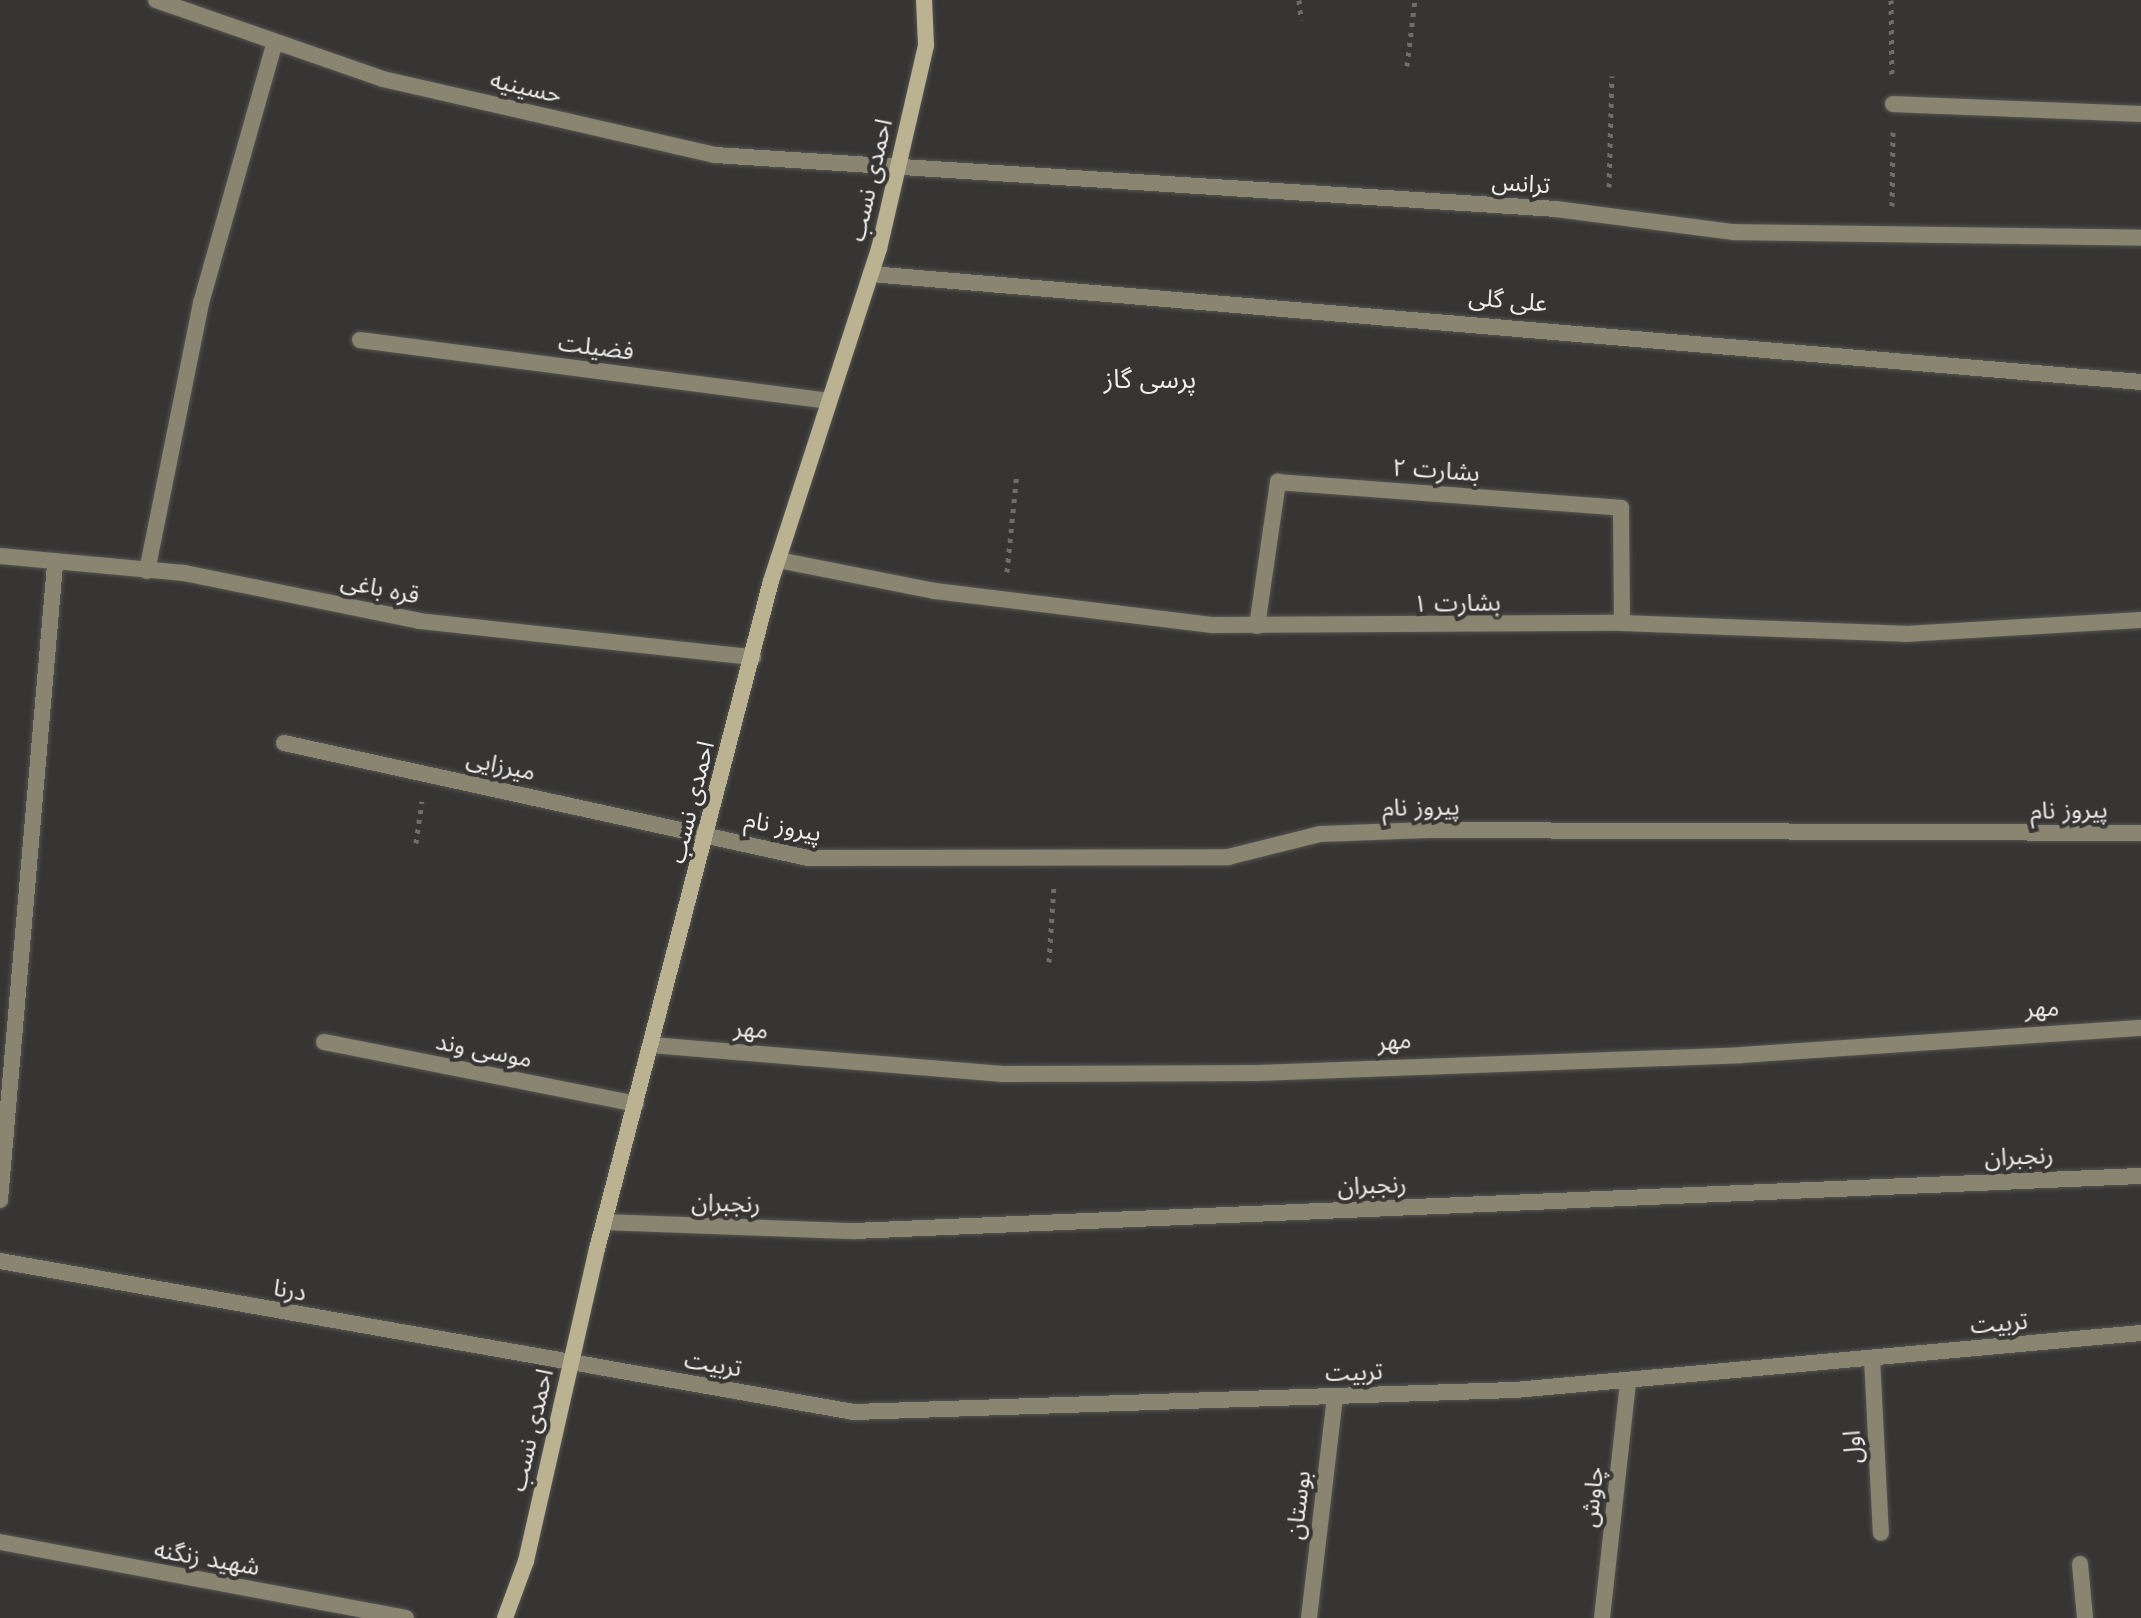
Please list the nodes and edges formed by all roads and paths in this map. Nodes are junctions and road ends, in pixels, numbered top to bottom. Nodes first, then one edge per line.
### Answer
1 (156, 0) edge
2 (924, 0) edge
3 (1299, 0) edge
4 (1415, 0) edge
5 (1301, 20) dead end
6 (275, 42) junction
7 (1407, 66) dead end
8 (1612, 76) dead end
9 (1893, 104) dead end
10 (2141, 114) edge
11 (897, 171) junction
12 (1608, 216) junction
13 (2141, 238) edge
14 (871, 274) junction
15 (360, 340) dead end
16 (2141, 382) edge
17 (827, 401) junction
18 (1017, 472) dead end
19 (0, 556) edge
20 (778, 560) junction
21 (55, 565) junction
22 (147, 571) junction
23 (1004, 601) junction
24 (2141, 620) edge
25 (1622, 623) junction
26 (1257, 626) junction
27 (753, 657) junction
28 (284, 743) dead end
29 (426, 774) junction
30 (2141, 833) edge
31 (708, 834) junction
32 (416, 843) dead end
33 (1055, 856) junction
34 (1049, 962) dead end
35 (2141, 1028) edge
36 (324, 1042) dead end
37 (651, 1045) junction
38 (636, 1104) junction
39 (2141, 1176) edge
40 (0, 1200) edge
41 (604, 1222) junction
42 (0, 1261) edge
43 (2141, 1333) edge
44 (1872, 1358) junction
45 (570, 1365) junction
46 (1628, 1381) junction
47 (1335, 1397) junction
48 (1881, 1533) dead end
49 (0, 1542) edge
50 (2080, 1564) dead end
51 (406, 1618) edge
52 (505, 1618) edge
53 (1309, 1618) edge
54 (1602, 1618) edge
55 (2085, 1618) edge

1 - 6 street, حسینیه
2 - 11 street, احمدی نسب
3 - 5 path
4 - 7 path
6 - 11 street, حسینیه
6 - 22 street
8 - 12 path
9 - 10 street
11 - 12 street, ترانس
11 - 14 street, احمدی نسب
12 - 13 street, ترانس
14 - 16 street, علی گلی
14 - 17 street, احمدی نسب
15 - 17 street, فضیلت
17 - 20 street, احمدی نسب
18 - 23 path
19 - 21 street, قره باغی
20 - 23 street, بشارت ۱
20 - 27 street, احمدی نسب
21 - 22 street, قره باغی
21 - 40 street
22 - 27 street, قره باغی
23 - 26 street, بشارت ۱
24 - 25 street, بشارت ۱
25 - 26 street, بشارت ۱
25 - 26 street, بشارت ۲
27 - 31 street, احمدی نسب
28 - 29 street, میرزایی
29 - 31 street, میرزایی
29 - 32 path
30 - 33 street, پیروز نام
31 - 33 street, پیروز نام
31 - 37 street, احمدی نسب
33 - 34 path
35 - 37 street, مهر
36 - 38 street, موسی وند
37 - 38 street, احمدی نسب
38 - 41 street, احمدی نسب
39 - 41 street, رنجبران
41 - 45 street, احمدی نسب
42 - 45 street, درنا
43 - 44 street, تربیت
44 - 46 street, تربیت
44 - 48 street, اول
45 - 47 street, تربیت
45 - 52 street, احمدی نسب
46 - 47 street, تربیت
46 - 54 street, چاوش
47 - 53 street, بوستان
49 - 51 street, شهید زنگنه
50 - 55 street

